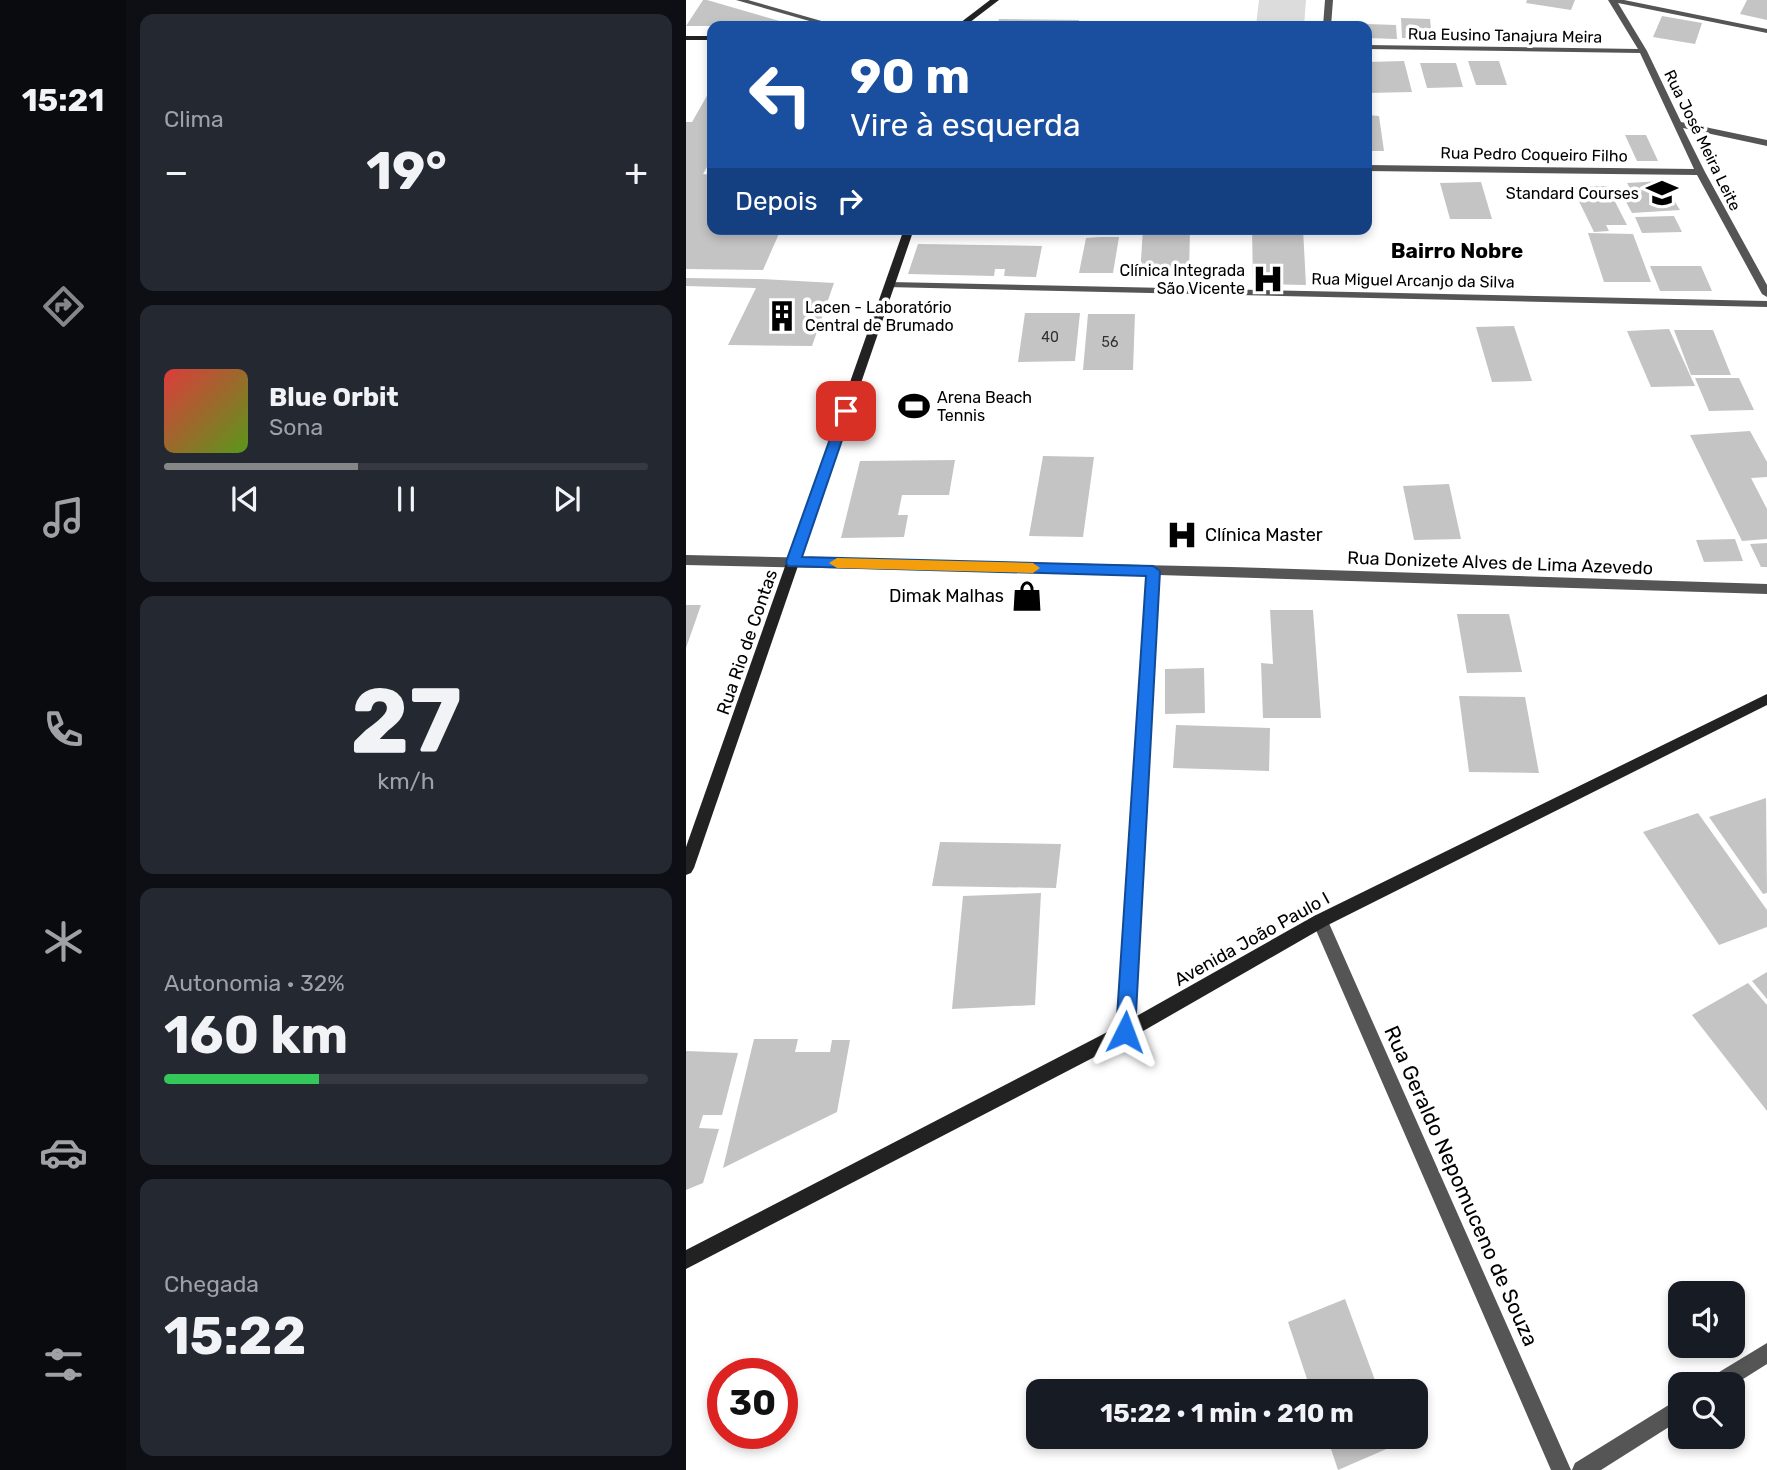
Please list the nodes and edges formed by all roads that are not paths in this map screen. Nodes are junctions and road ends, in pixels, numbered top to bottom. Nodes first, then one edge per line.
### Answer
1 (740, 0) edge
2 (995, 0) edge
3 (1329, 0) edge
4 (1612, 0) edge
5 (980, 11) junction
6 (817, 21) edge
7 (967, 21) edge
8 (979, 21) edge
9 (1327, 21) edge
10 (1767, 31) edge
11 (686, 38) edge
12 (707, 38) edge
13 (1372, 47) edge
14 (1643, 51) junction
15 (1678, 124) junction
16 (1767, 143) edge
17 (1372, 168) edge
18 (1700, 172) junction
19 (907, 235) edge
20 (890, 285) junction
21 (1767, 294) edge
22 (1767, 304) edge
23 (686, 560) edge
24 (793, 562) junction
25 (1153, 571) junction
26 (1767, 589) edge
27 (1767, 699) edge
28 (686, 868) edge
29 (1320, 921) junction
30 (1125, 1032) junction
31 (686, 1261) edge
32 (1767, 1353) edge
33 (1737, 1372) edge
34 (1668, 1416) edge
35 (1561, 1470) edge
36 (1582, 1470) edge

1 - 6 street
2 - 5 street
3 - 9 street
4 - 10 street
4 - 14 street, Rua José Meira Leite
5 - 7 street
5 - 8 street
11 - 12 street
13 - 14 street, Rua Eusino Tanajura Meira
14 - 15 street, Rua José Meira Leite
15 - 16 street
15 - 18 street, Rua José Meira Leite
17 - 18 street, Rua Pedro Coqueiro Filho
18 - 21 street, Rua José Meira Leite
19 - 20 street, Rua Rio de Contas
20 - 22 street, Rua Miguel Arcanjo da Silva
20 - 24 street, Rua Rio de Contas
23 - 24 street, Rua Donizete Alves de Lima Azevedo
24 - 25 street, Rua Donizete Alves de Lima Azevedo
24 - 28 street, Rua Rio de Contas
25 - 26 street, Rua Donizete Alves de Lima Azevedo
25 - 30 street
27 - 29 street, Avenida João Paulo I
29 - 30 street, Avenida João Paulo I
29 - 35 street, Rua Geraldo Nepomuceno de Souza
30 - 31 street, Avenida João Paulo I
32 - 33 street
34 - 36 street

